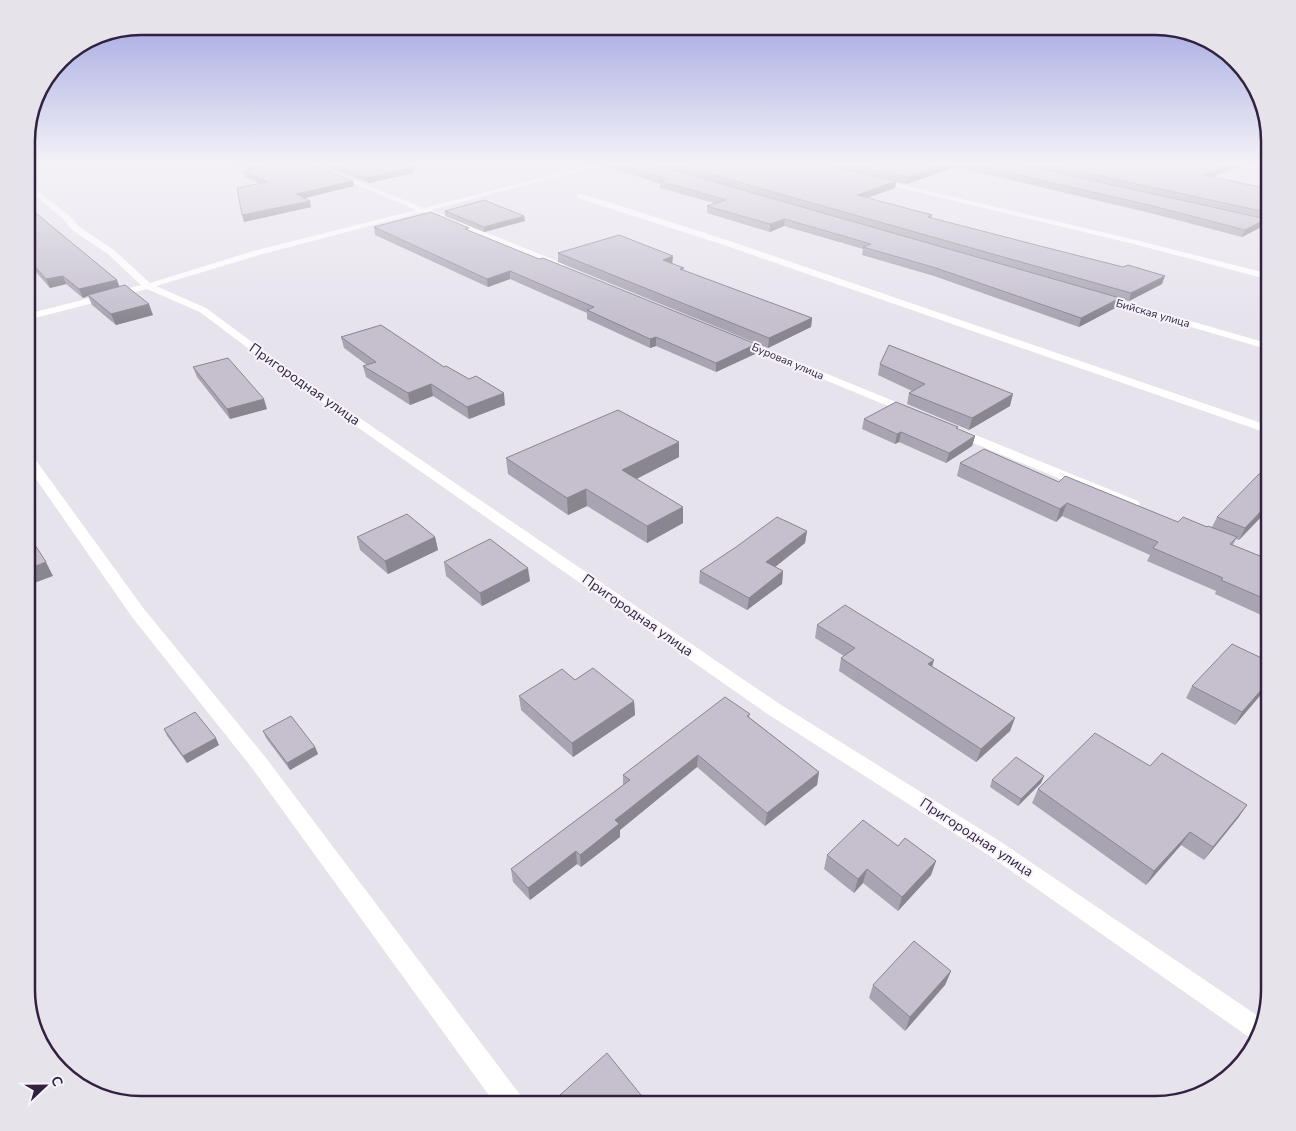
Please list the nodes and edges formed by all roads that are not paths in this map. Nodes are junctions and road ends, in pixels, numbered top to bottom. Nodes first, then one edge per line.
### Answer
1 (63, 215) edge
2 (405, 215) edge
3 (436, 215) edge
4 (639, 215) edge
5 (1020, 215) edge
6 (1234, 217) edge
7 (1261, 222) edge
8 (571, 271) edge
9 (1261, 275) edge
10 (148, 286) junction
11 (1089, 294) edge
12 (35, 315) edge
13 (727, 336) edge
14 (1261, 344) edge
15 (920, 416) edge
16 (948, 427) edge
17 (1261, 427) edge
18 (35, 470) edge
19 (1141, 507) edge
20 (1254, 1027) edge
21 (505, 1096) edge

1 - 10 street, Пригородная улица
2 - 10 street
3 - 8 street
4 - 17 street
5 - 9 street
6 - 7 street
10 - 12 street
10 - 20 street, Пригородная улица
11 - 14 street, Бийская улица
13 - 15 street, Буровая улица
16 - 19 street
18 - 21 street

